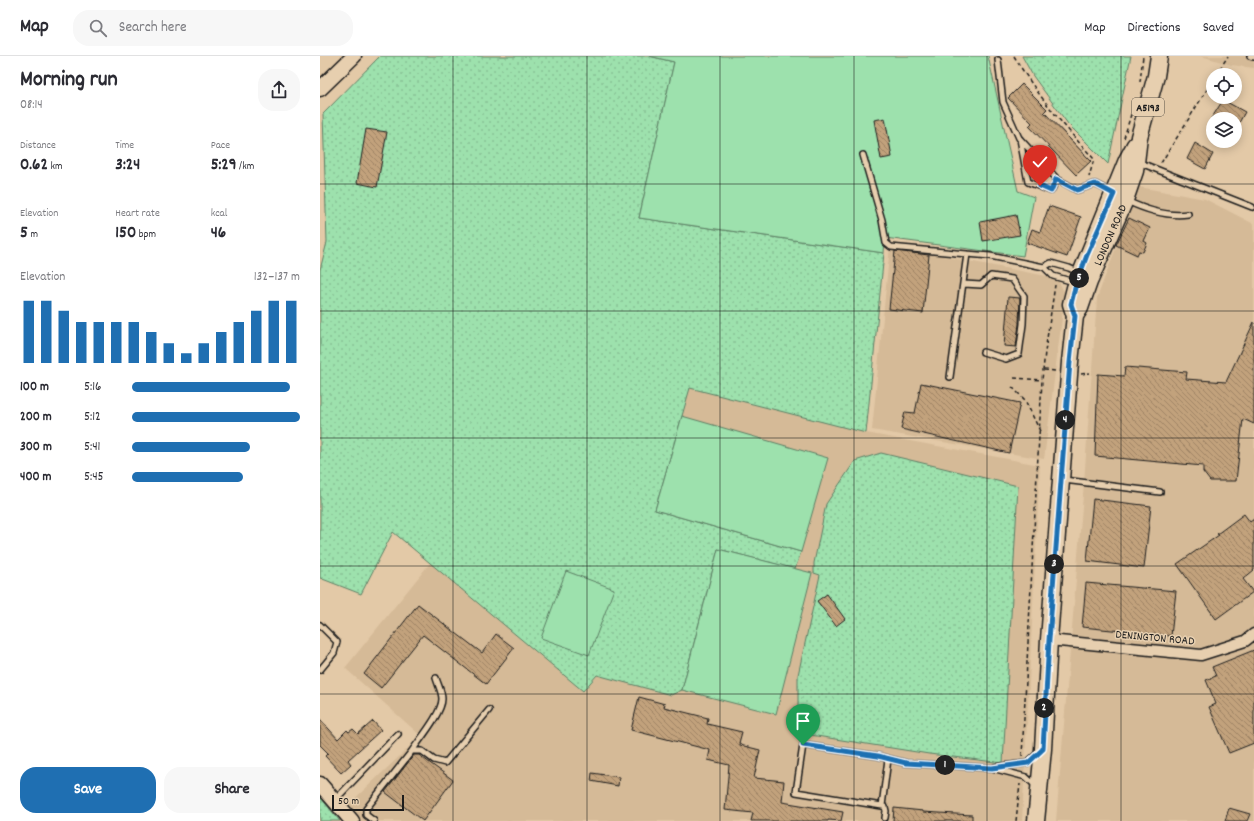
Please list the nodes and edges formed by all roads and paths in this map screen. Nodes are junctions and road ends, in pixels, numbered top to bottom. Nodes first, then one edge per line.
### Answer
1 (354, 56) edge
2 (1014, 56) edge
3 (1143, 56) edge
4 (1159, 56) edge
5 (1228, 56) edge
6 (1250, 56) edge
7 (1254, 57) edge
8 (998, 60) dead end
9 (1220, 68) edge
10 (1140, 83) dead end
11 (320, 89) edge
12 (1206, 91) edge
13 (1132, 111) dead end
14 (1140, 137) junction
15 (1019, 138) junction
16 (1124, 139) dead end
17 (863, 155) dead end
18 (1137, 162) junction
19 (1157, 170) junction
20 (1056, 179) junction
21 (1086, 187) junction
22 (1119, 197) junction
23 (1252, 207) dead end
24 (1188, 214) dead end
25 (968, 254) junction
26 (1044, 267) junction
27 (1082, 279) junction
28 (1056, 282) dead end
29 (964, 284) junction
30 (983, 352) dead end
31 (1043, 370) junction
32 (1060, 372) dead end
33 (950, 377) dead end
34 (1014, 378) dead end
35 (1042, 380) junction
36 (1012, 387) dead end
37 (1040, 445) junction
38 (1061, 480) junction
39 (1160, 492) dead end
40 (320, 625) edge
41 (1254, 634) edge
42 (1049, 640) junction
43 (320, 670) edge
44 (436, 678) dead end
45 (489, 710) dead end
46 (398, 734) dead end
47 (1043, 749) junction
48 (412, 751) junction
49 (1022, 755) dead end
50 (888, 759) junction
51 (992, 768) junction
52 (320, 784) edge
53 (1019, 787) dead end
54 (1039, 790) junction
55 (335, 801) junction
56 (882, 806) junction
57 (885, 818) dead end
58 (352, 821) edge
59 (374, 821) edge
60 (1016, 821) edge
61 (1036, 821) edge

1 - 11 main road
2 - 21 path
3 - 10 path
4 - 14 main road, LONDON ROAD / A5193
5 - 9 path
6 - 7 lane
8 - 15 lane
12 - 19 path
13 - 16 path
14 - 18 main road, LONDON ROAD / A5193
14 - 22 main road
15 - 20 lane
15 - 20 lane
17 - 25 lane
18 - 19 lane
18 - 22 main road, LONDON ROAD / A5193
19 - 23 lane
20 - 21 lane
21 - 22 lane
22 - 24 lane
22 - 27 main road, LONDON ROAD / A5193
25 - 26 lane
25 - 29 lane
26 - 27 lane
26 - 27 lane
27 - 38 main road, LONDON ROAD / A5193
28 - 31 path
29 - 30 lane
29 - 33 lane
31 - 32 path
31 - 35 path
34 - 35 path
35 - 37 path
36 - 37 path
37 - 49 path
38 - 39 lane
38 - 42 main road, LONDON ROAD / A5193
40 - 43 lane
41 - 42 street, DENINGTON ROAD
42 - 47 main road, LONDON ROAD / A5193
44 - 48 lane
45 - 48 lane
46 - 55 lane
47 - 51 lane
47 - 54 main road, LONDON ROAD / A5193
48 - 59 lane
50 - 51 lane
50 - 56 lane
50 - 56 lane
51 - 54 lane
52 - 55 main road
53 - 60 path
54 - 61 main road, LONDON ROAD / A5193
55 - 58 main road
56 - 57 lane

